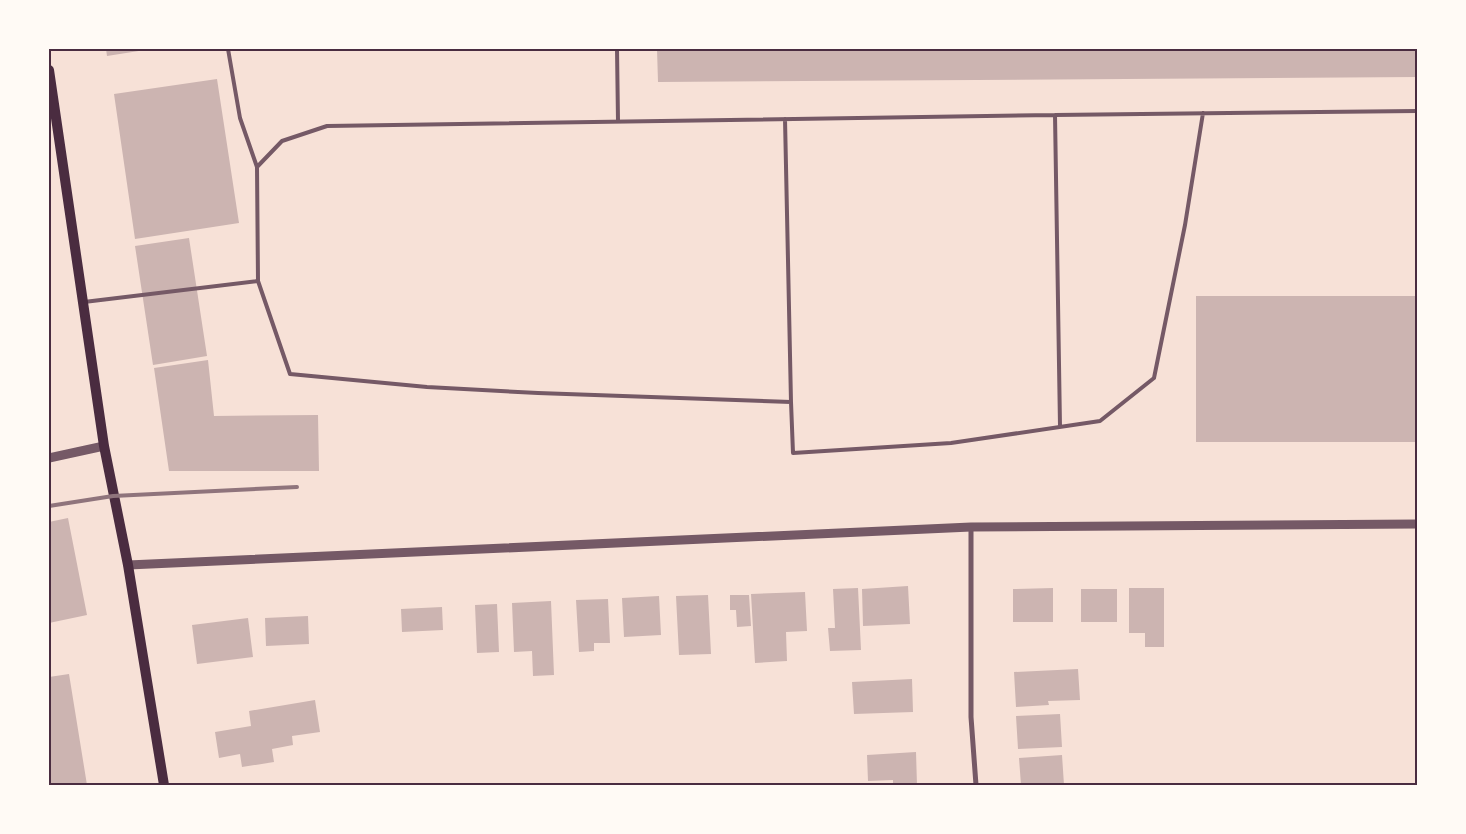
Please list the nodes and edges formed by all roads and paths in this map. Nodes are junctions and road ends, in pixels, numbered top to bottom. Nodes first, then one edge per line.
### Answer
1 (228, 49) edge
2 (617, 49) edge
3 (49, 70) edge
4 (1417, 112) edge
5 (1203, 113) junction
6 (1055, 115) junction
7 (785, 119) junction
8 (618, 121) junction
9 (257, 167) junction
10 (258, 281) junction
11 (83, 303) junction
12 (791, 402) junction
13 (1060, 426) junction
14 (104, 446) junction
15 (49, 458) edge
16 (1417, 524) edge
17 (972, 527) junction
18 (128, 565) junction
19 (164, 785) edge
20 (976, 785) edge

1 - 9 lane
2 - 8 lane
3 - 11 main road
4 - 5 lane
5 - 6 lane
5 - 13 lane
6 - 7 lane
6 - 13 lane
7 - 8 lane
7 - 12 lane
8 - 9 lane
9 - 10 lane
10 - 11 lane
10 - 12 lane
11 - 14 main road
12 - 13 lane
14 - 15 street
14 - 18 main road
16 - 17 street
17 - 18 street
17 - 20 street
18 - 19 main road

